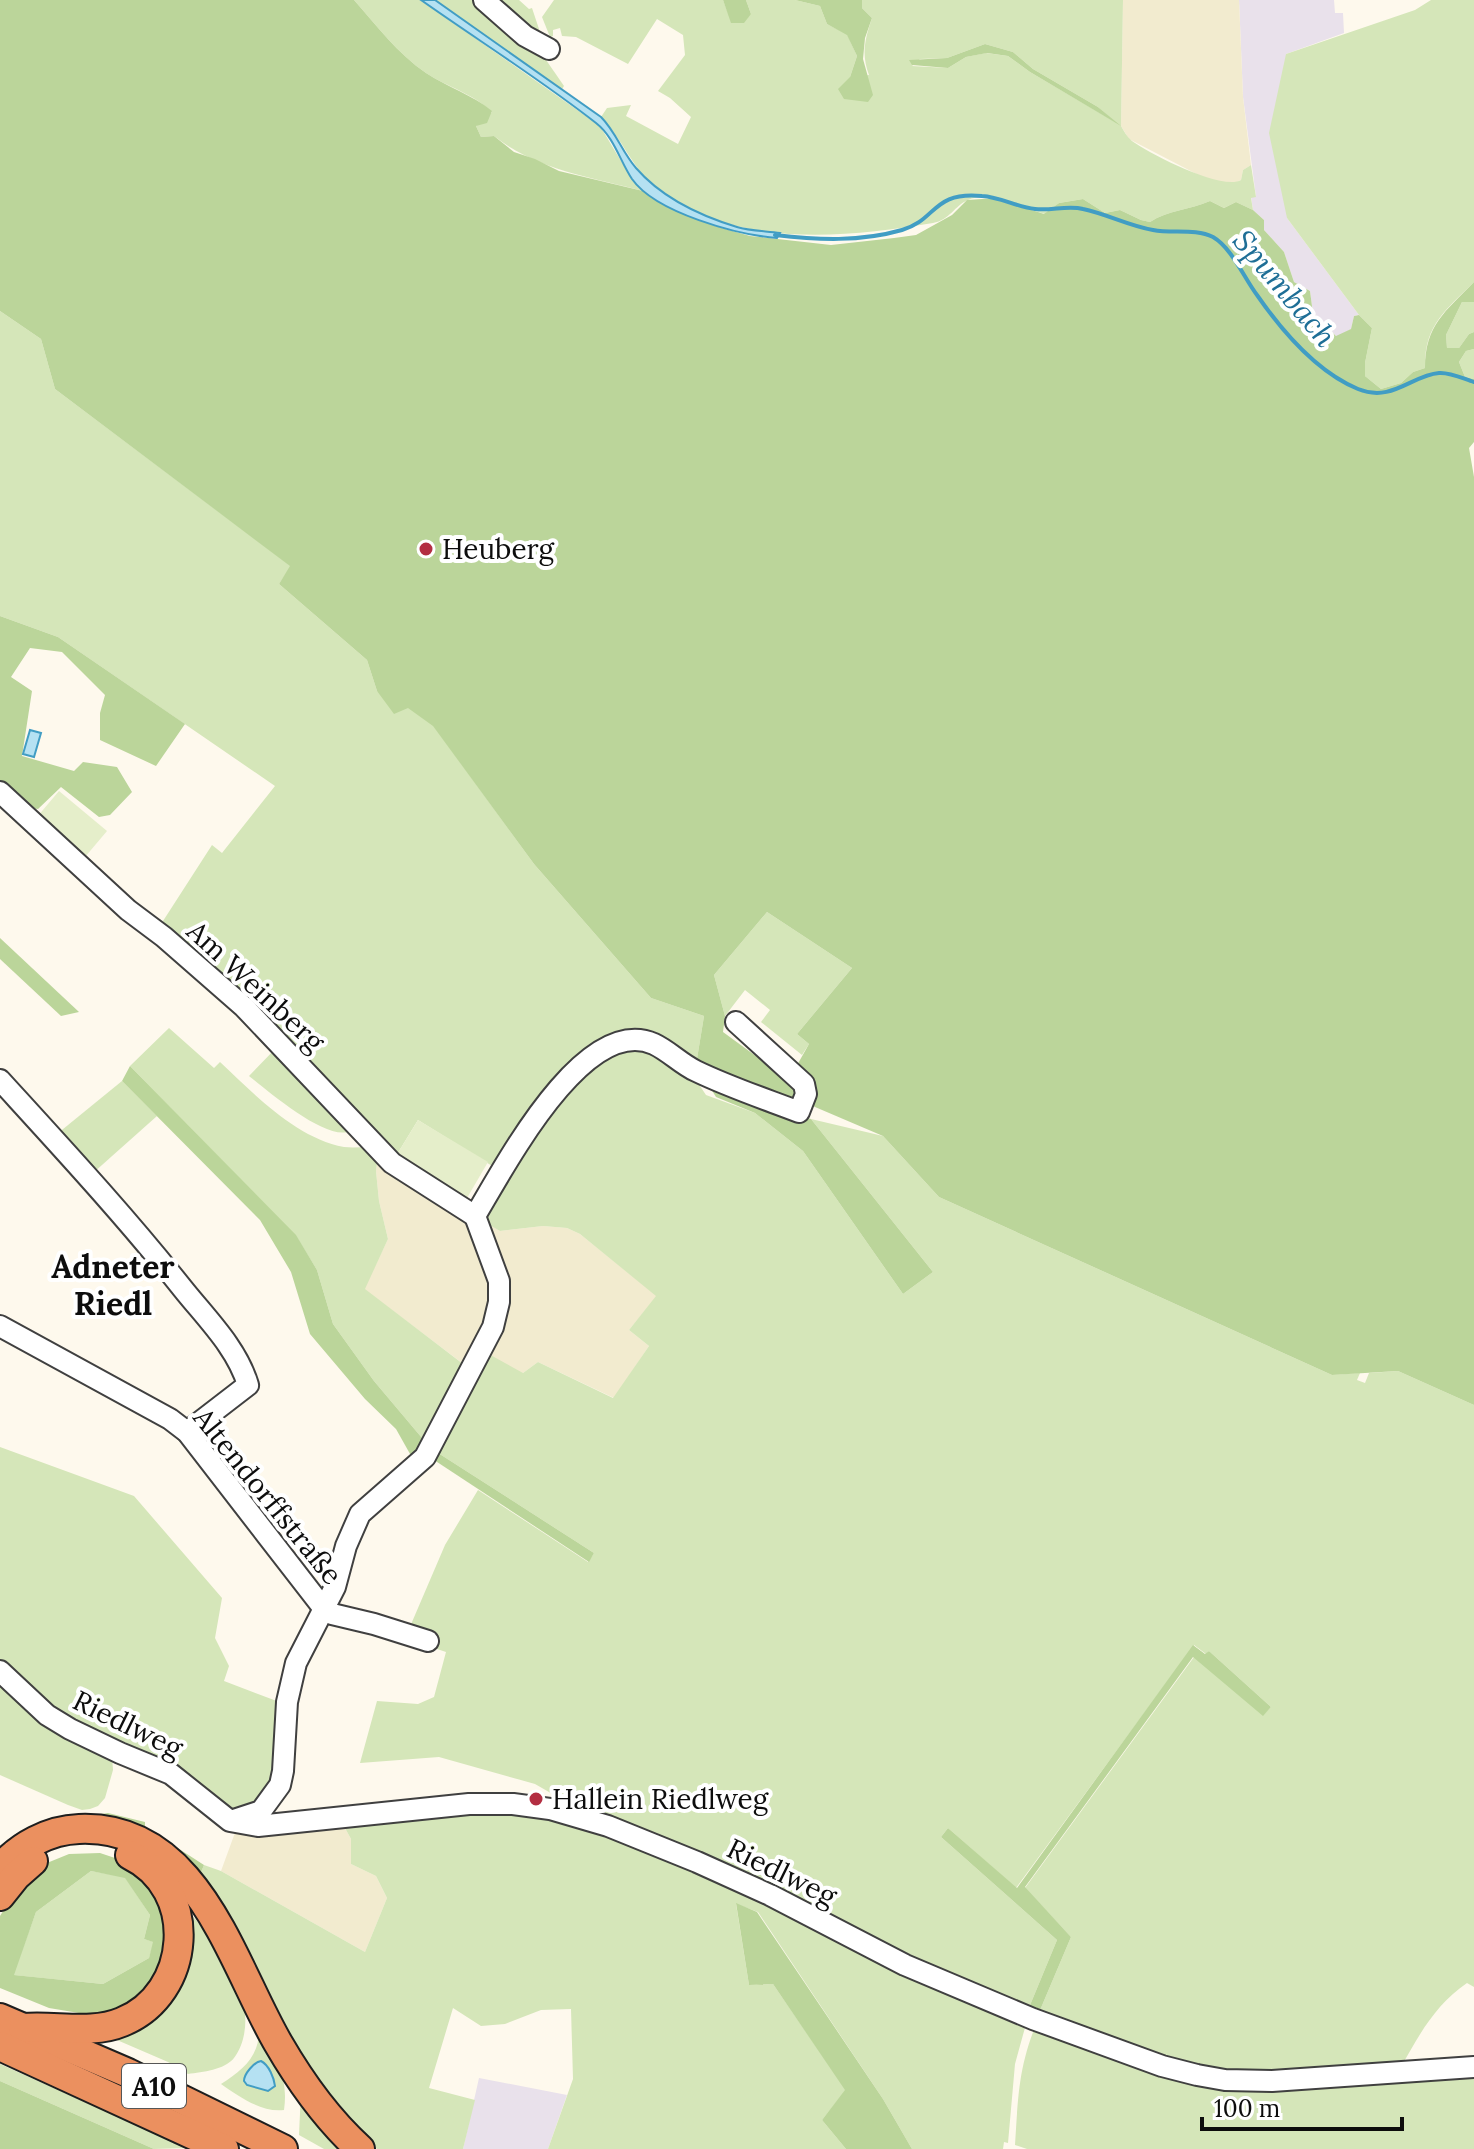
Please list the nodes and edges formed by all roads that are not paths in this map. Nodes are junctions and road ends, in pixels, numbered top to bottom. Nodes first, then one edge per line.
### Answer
1 (484, 0) edge
2 (549, 49) dead end
3 (0, 792) edge
4 (736, 1022) dead end
5 (0, 1080) edge
6 (475, 1216) junction
7 (0, 1326) edge
8 (187, 1432) junction
9 (324, 1609) junction
10 (428, 1641) dead end
11 (0, 1671) edge
12 (230, 1821) junction
13 (0, 1869) edge
14 (0, 1896) edge
15 (12, 2023) edge
16 (0, 2046) edge
17 (1474, 2067) edge
18 (224, 2149) edge
19 (283, 2149) edge
20 (360, 2149) edge

1 - 2 street
3 - 6 street, Am Weinberg
4 - 6 street
5 - 8 street
6 - 9 street
7 - 8 street, Altendorffstraße
8 - 9 street, Altendorffstraße
9 - 10 street
9 - 12 street
11 - 12 street, Riedlweg
12 - 17 street, Riedlweg
13 - 20 highway
14 - 15 highway
15 - 19 highway, A10
16 - 18 highway, A10

